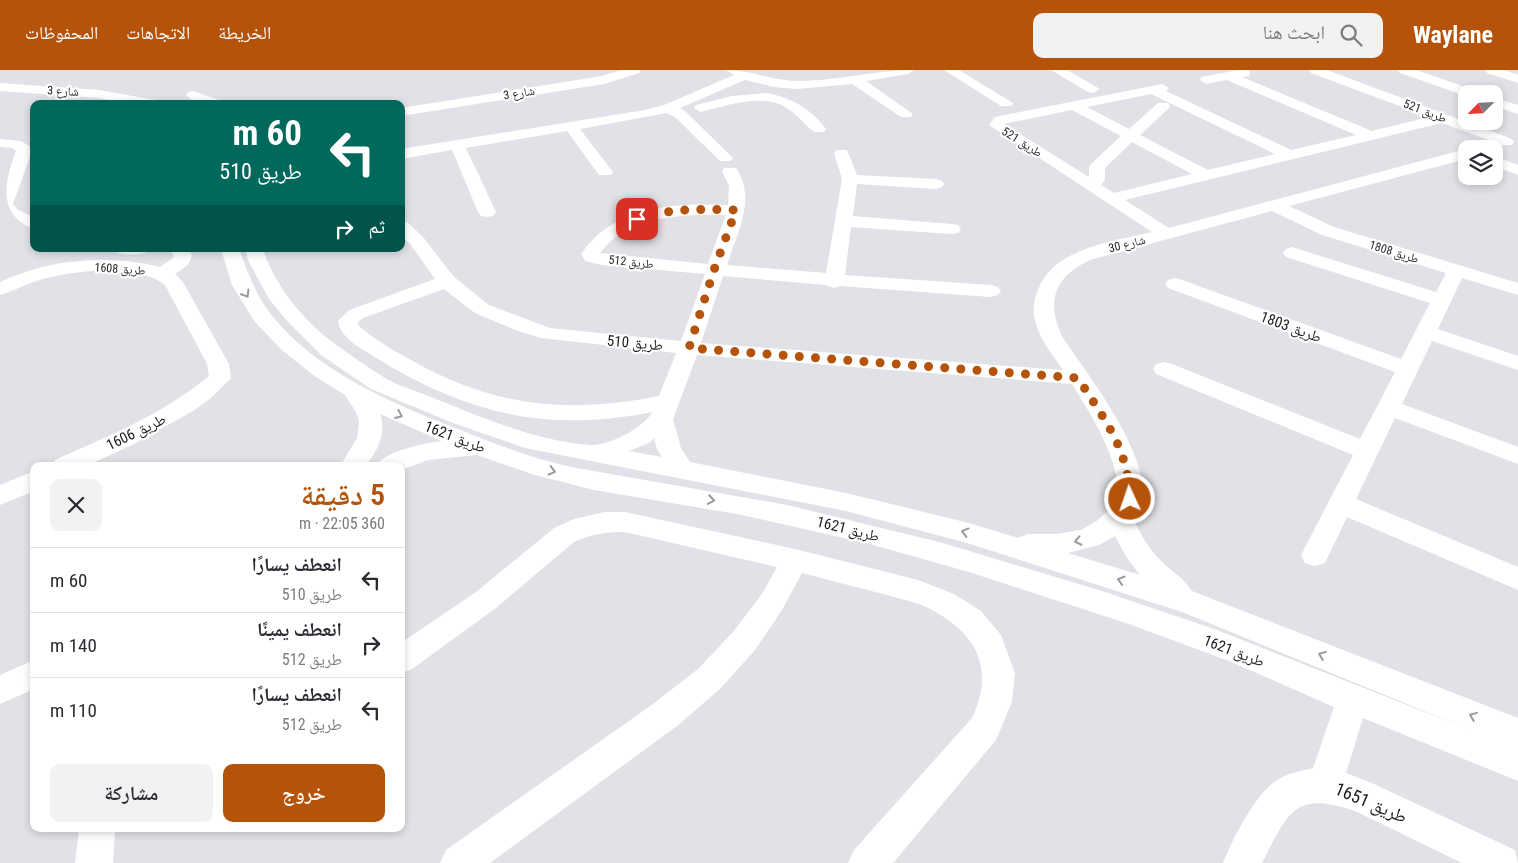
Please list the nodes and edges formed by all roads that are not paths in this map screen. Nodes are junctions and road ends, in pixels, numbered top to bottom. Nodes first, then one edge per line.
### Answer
1 (635, 70) edge
2 (908, 70) edge
3 (950, 70) edge
4 (1057, 70) edge
5 (1259, 70) edge
6 (1315, 70) edge
7 (1404, 70) edge
8 (1491, 70) edge
9 (1362, 72) dead end
10 (1228, 76) junction
11 (1335, 78) junction
12 (854, 79) junction
13 (1518, 79) edge
14 (1206, 80) dead end
15 (745, 83) edge
16 (0, 87) edge
17 (1093, 88) dead end
18 (1458, 89) edge
19 (0, 94) edge
20 (193, 95) dead end
21 (85, 100) edge
22 (133, 100) edge
23 (206, 100) edge
24 (702, 101) junction
25 (1006, 103) dead end
26 (1073, 105) junction
27 (1503, 105) edge
28 (1163, 106) dead end
29 (669, 108) junction
30 (1518, 110) edge
31 (405, 111) edge
32 (906, 114) dead end
33 (1444, 118) junction
34 (570, 126) junction
35 (818, 130) dead end
36 (1130, 136) junction
37 (1370, 136) junction
38 (1512, 141) edge
39 (0, 143) edge
40 (457, 145) junction
41 (405, 153) edge
42 (842, 153) dead end
43 (1289, 155) junction
44 (1458, 156) edge
45 (1503, 164) edge
46 (1518, 170) edge
47 (605, 172) dead end
48 (1206, 175) junction
49 (850, 179) junction
50 (936, 184) dead end
51 (1090, 184) junction
52 (1113, 198) junction
53 (2, 204) edge
54 (1273, 205) junction
55 (736, 210) junction
56 (487, 212) dead end
57 (844, 221) junction
58 (30, 222) edge
59 (952, 229) dead end
60 (405, 230) edge
61 (1167, 234) junction
62 (181, 252) edge
63 (231, 252) edge
64 (255, 252) edge
65 (1292, 253) dead end
66 (714, 270) junction
67 (1456, 271) junction
68 (162, 274) junction
69 (447, 281) junction
70 (834, 282) junction
71 (1175, 284) dead end
72 (0, 289) edge
73 (1518, 289) edge
74 (991, 291) dead end
75 (1442, 300) junction
76 (1426, 332) junction
77 (689, 348) junction
78 (1518, 362) edge
79 (1164, 369) dead end
80 (1408, 369) junction
81 (1078, 378) junction
82 (353, 391) junction
83 (206, 392) joint
84 (1388, 408) junction
85 (664, 410) junction
86 (483, 448) junction
87 (1367, 451) junction
88 (592, 453) junction
89 (1518, 456) edge
90 (72, 462) edge
91 (356, 462) edge
92 (398, 462) edge
93 (682, 469) junction
94 (30, 482) edge
95 (0, 496) edge
96 (1341, 503) junction
97 (1119, 517) junction
98 (1008, 544) junction
99 (1315, 555) dead end
100 (795, 560) junction
101 (1518, 579) edge
102 (1191, 603) junction
103 (405, 657) edge
104 (30, 676) edge
105 (0, 690) edge
106 (1353, 699) junction
107 (1518, 734) edge
108 (1518, 765) edge
109 (1325, 784) junction
110 (97, 832) edge
111 (94, 863) edge
112 (459, 863) edge
113 (867, 863) edge
114 (1242, 863) edge
115 (1502, 863) edge

1 - 31 street, شارع 3
2 - 12 street
3 - 25 street
4 - 17 street
5 - 10 street
6 - 11 street, طريق 521
7 - 18 street
8 - 13 street
9 - 11 street
10 - 14 street
10 - 37 street
11 - 33 street, طريق 521
12 - 15 street
12 - 32 street
15 - 24 street
15 - 24 street
15 - 35 street
16 - 22 street, شارع 3
19 - 21 street, شارع 3
20 - 23 street
24 - 29 street
26 - 36 street
26 - 43 street, طريق 521
26 - 51 street, طريق 521
27 - 30 street
28 - 36 street
29 - 34 street
29 - 55 street
33 - 37 street
33 - 38 street, طريق 521
34 - 40 street
34 - 47 street
36 - 48 street
36 - 51 street
37 - 43 street
39 - 53 street
40 - 41 street
40 - 56 street
42 - 49 street
43 - 48 street
44 - 54 street, شارع 30
45 - 46 street
48 - 52 street
49 - 50 street
49 - 57 street
51 - 52 street, طريق 521
52 - 61 street, طريق 521
53 - 58 street
54 - 61 street, شارع 30
54 - 67 street, طريق 1808
55 - 66 street
55 - 66 street, طريق 512
57 - 59 street
57 - 70 street
60 - 69 street, طريق 510
61 - 81 street, شارع 30
62 - 68 street
63 -> 82 street, طريق 1621
64 - 88 street, طريق 1621
65 - 75 street
66 - 70 street, طريق 512
66 - 77 street
67 - 73 street, طريق 1808
67 - 75 street
68 - 72 street, طريق 1608
68 - 83 street, طريق 1608
69 - 77 street, طريق 510
69 - 85 street
70 - 74 street, طريق 512
71 - 80 street, طريق 1803
75 - 76 street
76 - 78 street
76 - 80 street
77 - 81 street, طريق 510
77 - 85 street
79 - 87 street
80 - 84 street
81 - 97 street, شارع 30
82 -> 86 street, طريق 1621
82 - 91 street
83 - 90 street, طريق 1606
84 - 87 street
84 - 89 street
85 - 88 street
85 - 93 street
86 - 92 street
86 -> 106 street, طريق 1621
87 - 96 street
88 - 93 street, طريق 1621
98 -> 93 street, طريق 1621
94 - 95 street
96 - 99 street
96 - 101 street
97 -> 98 street, شارع 30
97 - 102 street
102 -> 98 street, طريق 1621
100 - 103 street
100 - 112 street
100 - 113 street
107 -> 102 street, طريق 1621
104 - 105 street
106 - 108 street, طريق 1621
106 - 109 street
109 - 114 street, طريق 1651
109 - 115 street, طريق 1651
110 - 111 street

